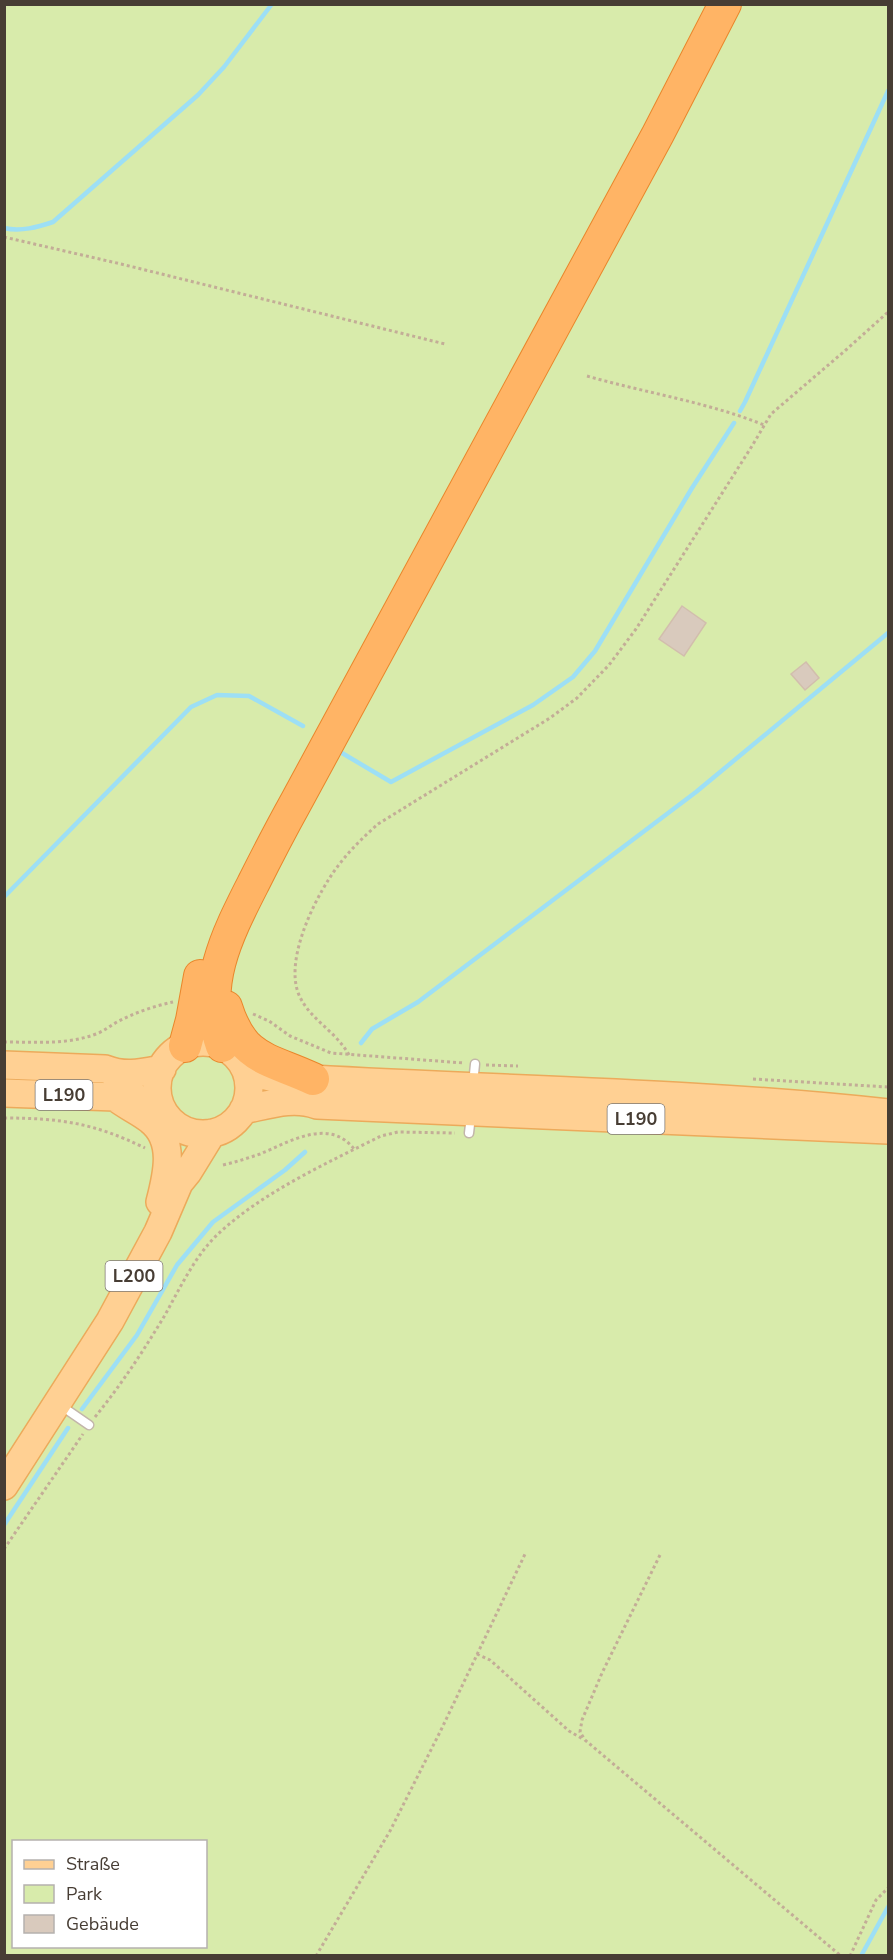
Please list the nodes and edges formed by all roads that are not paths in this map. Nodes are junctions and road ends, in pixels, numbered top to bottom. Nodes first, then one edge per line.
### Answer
1 (703, 4) edge
2 (725, 4) edge
3 (731, 4) edge
4 (704, 46) junction
5 (218, 963) junction
6 (188, 996) junction
7 (185, 1046) junction
8 (222, 1046) junction
9 (4, 1065) edge
10 (162, 1069) junction
11 (105, 1070) junction
12 (246, 1071) junction
13 (315, 1092) junction
14 (4, 1093) edge
15 (115, 1097) junction
16 (472, 1099) junction
17 (243, 1110) junction
18 (888, 1113) edge
19 (168, 1115) junction
20 (888, 1130) edge
21 (212, 1133) junction
22 (179, 1183) junction
23 (158, 1232) junction
24 (58, 1403) junction
25 (89, 1425) road end
26 (4, 1486) edge

1 - 6 highway
2 - 4 highway
3 - 4 highway
4 - 5 highway
5 - 8 highway
5 - 13 highway
6 - 7 highway
6 - 11 main road
7 - 8 main road
7 - 10 main road
8 - 12 main road
9 - 11 main road, L190
10 - 11 main road, L190
10 - 19 main road
12 - 13 main road, L190
12 - 17 main road
13 - 16 main road, L190
13 - 16 main road, L190
13 - 17 main road, L190
13 - 23 main road
14 - 15 main road, L190
15 - 19 main road, L190
15 - 23 main road
16 - 18 main road, L190
16 - 20 main road, L190
17 - 21 main road
19 - 21 main road, L190
19 - 22 main road, L200
21 - 22 main road, L200
22 - 23 main road, L200
23 - 24 main road, L200
24 - 25 lane
24 - 26 main road, L200

